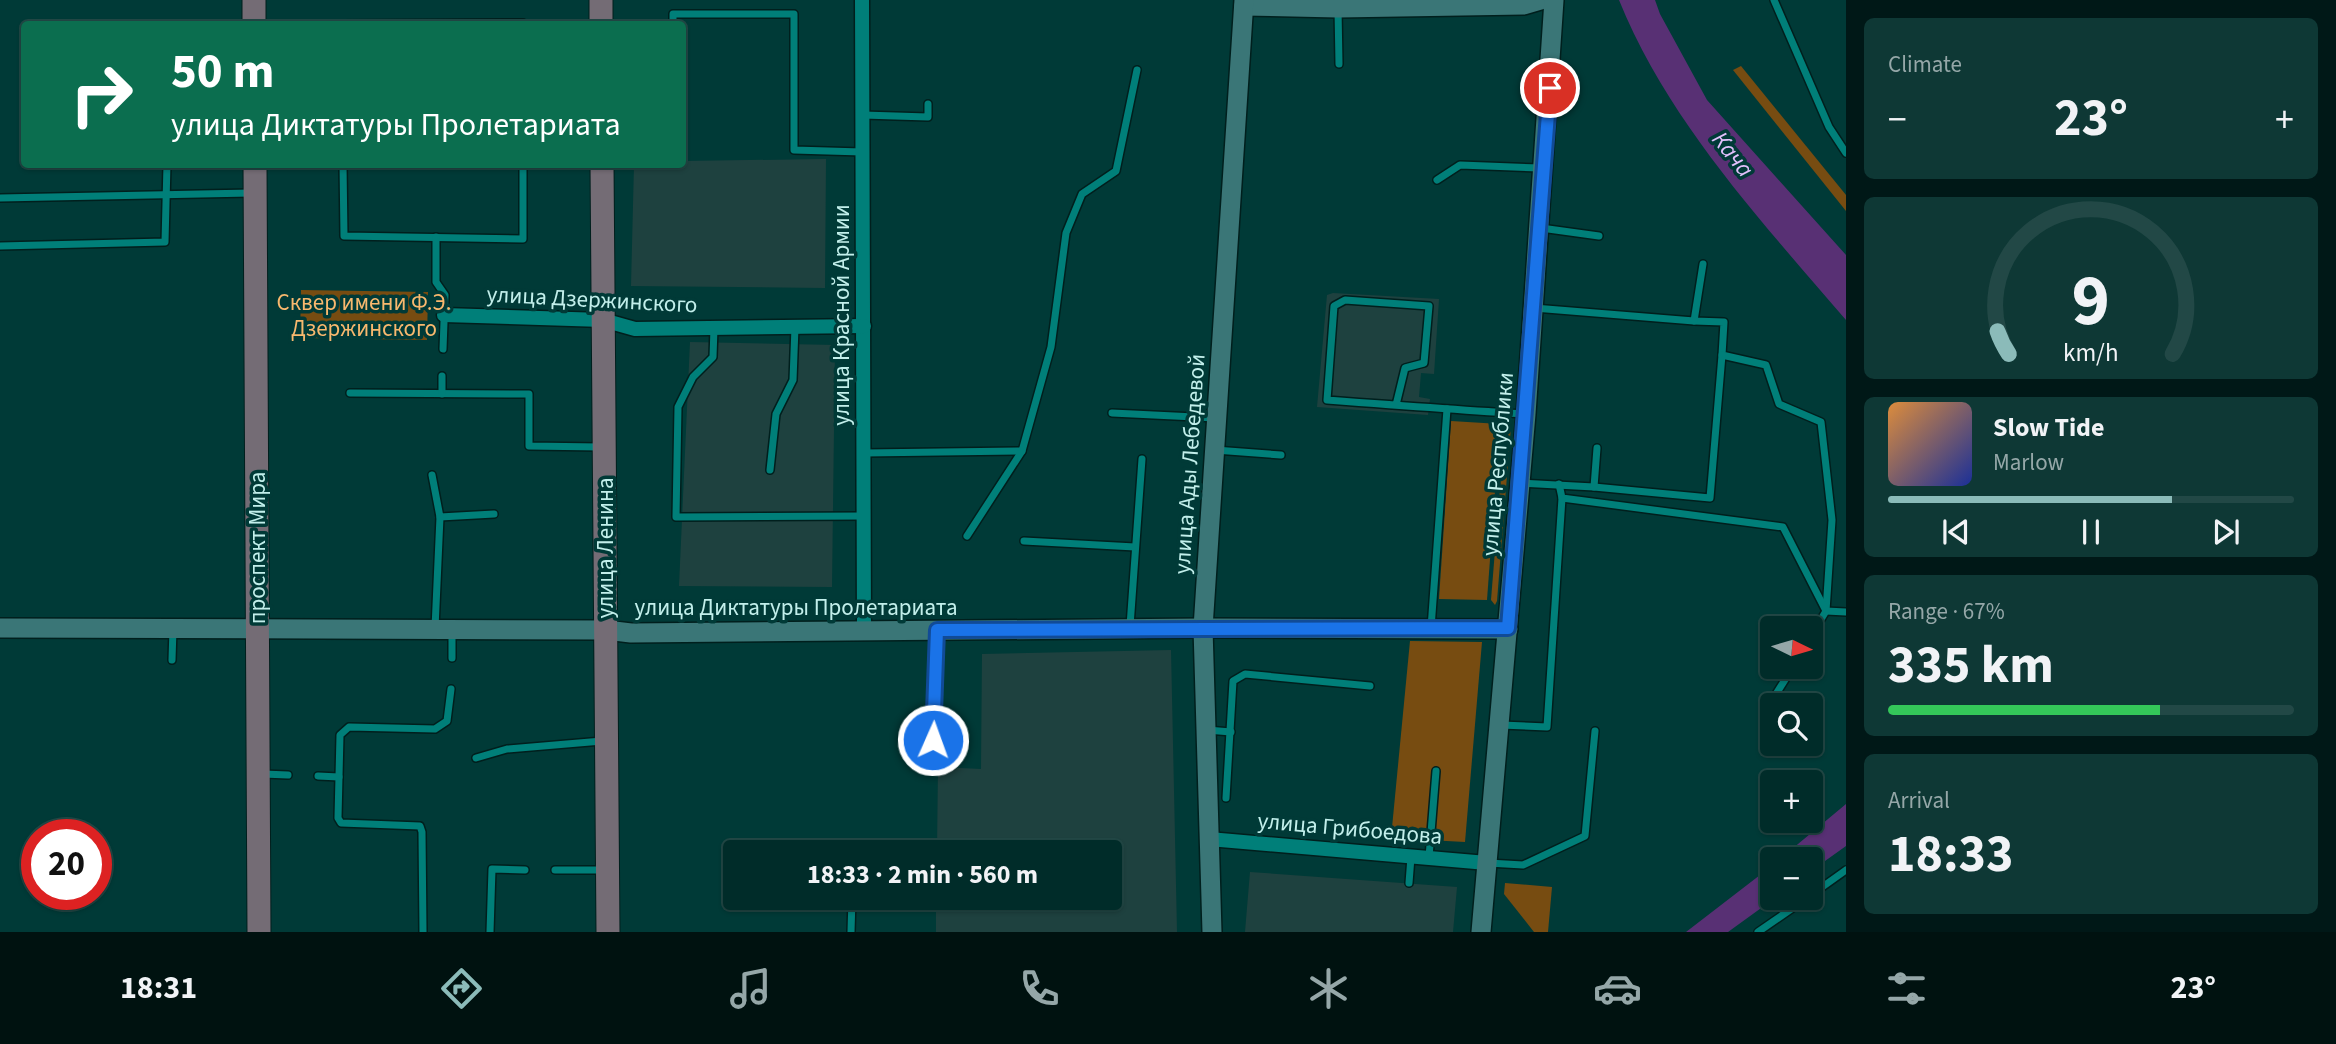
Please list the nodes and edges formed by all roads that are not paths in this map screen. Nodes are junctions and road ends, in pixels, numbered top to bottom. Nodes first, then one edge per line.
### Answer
1 (254, 0) edge
2 (601, 0) edge
3 (862, 0) edge
4 (1541, 0) edge
5 (1555, 0) edge
6 (1774, 0) edge
7 (1244, 3) edge
8 (1423, 3) edge
9 (731, 4) dead end
10 (1338, 8) junction
11 (731, 13) junction
12 (254, 21) edge
13 (601, 21) edge
14 (673, 21) edge
15 (1339, 64) dead end
16 (1137, 70) dead end
17 (928, 104) dead end
18 (863, 115) junction
19 (863, 152) junction
20 (1846, 153) edge
21 (167, 168) edge
22 (255, 168) edge
23 (344, 168) edge
24 (523, 168) edge
25 (602, 168) edge
26 (1544, 168) junction
27 (1437, 180) dead end
28 (255, 193) junction
29 (166, 194) junction
30 (0, 198) edge
31 (1540, 228) junction
32 (1599, 236) dead end
33 (436, 237) junction
34 (0, 246) edge
35 (1703, 264) dead end
36 (1533, 308) junction
37 (444, 315) junction
38 (603, 320) junction
39 (1693, 321) junction
40 (863, 326) junction
41 (795, 327) junction
42 (714, 328) junction
43 (443, 349) dead end
44 (1722, 355) junction
45 (442, 376) dead end
46 (350, 393) dead end
47 (442, 394) junction
48 (1395, 405) junction
49 (1447, 409) junction
50 (1112, 413) dead end
51 (1526, 414) junction
52 (1216, 418) junction
53 (604, 447) junction
54 (1597, 448) dead end
55 (1214, 450) junction
56 (1022, 451) junction
57 (864, 453) junction
58 (1282, 456) dead end
59 (1142, 459) dead end
60 (770, 470) dead end
61 (432, 475) dead end
62 (1519, 482) junction
63 (1559, 484) junction
64 (1594, 486) junction
65 (1562, 498) junction
66 (494, 514) dead end
67 (864, 516) junction
68 (440, 517) junction
69 (967, 536) dead end
70 (1024, 541) dead end
71 (1135, 547) junction
72 (1826, 611) junction
73 (1846, 612) edge
74 (1823, 616) edge
75 (0, 628) edge
76 (173, 628) junction
77 (1203, 628) junction
78 (1431, 628) junction
79 (1508, 628) junction
80 (258, 629) junction
81 (1130, 629) junction
82 (444, 630) junction
83 (606, 630) junction
84 (937, 630) junction
85 (864, 631) junction
86 (452, 658) dead end
87 (172, 660) dead end
88 (1370, 685) dead end
89 (451, 689) dead end
90 (1501, 725) junction
91 (1206, 730) junction
92 (1595, 731) dead end
93 (1231, 732) junction
94 (606, 740) junction
95 (476, 758) dead end
96 (932, 762) dead end
97 (1436, 771) dead end
98 (258, 774) junction
99 (288, 775) dead end
100 (318, 776) dead end
101 (339, 777) junction
102 (1226, 798) dead end
103 (1209, 839) junction
104 (1411, 857) junction
105 (1429, 858) junction
106 (1487, 863) junction
107 (525, 870) dead end
108 (555, 870) dead end
109 (607, 870) junction
110 (1846, 870) edge
111 (1409, 883) dead end
112 (1823, 886) edge
113 (852, 910) edge
114 (1790, 910) edge
115 (260, 932) edge
116 (423, 932) edge
117 (490, 932) edge
118 (608, 932) edge
119 (851, 932) edge
120 (1212, 932) edge
121 (1481, 932) edge
122 (1758, 932) edge

1 - 12 main road
2 - 13 main road
3 - 18 street, улица Красной Армии
4 - 8 street
5 - 26 street, улица Республики
6 - 20 lane
7 - 10 street
7 - 52 street, улица Ады Лебедевой
8 - 10 street
9 - 11 lane
10 - 15 lane
11 - 14 lane
11 - 19 lane
16 - 56 lane
17 - 18 lane
18 - 19 street, улица Красной Армии
19 - 40 street, улица Красной Армии
21 - 29 lane
22 - 28 main road, проспект Мира
23 - 33 lane
24 - 33 lane
25 - 38 main road, улица Ленина
26 - 27 lane
26 - 31 street, улица Республики
28 - 29 lane
28 - 80 main road, проспект Мира
29 - 30 lane
29 - 34 lane
31 - 32 lane
31 - 36 street, улица Республики
33 - 37 lane
35 - 39 lane
36 - 39 lane
36 - 51 street, улица Республики
37 - 38 street, улица Дзержинского
37 - 43 lane
38 - 42 street, улица Дзержинского
38 - 53 main road, улица Ленина
39 - 44 lane
40 - 41 street, улица Дзержинского
40 - 57 street, улица Красной Армии
41 - 42 street, улица Дзержинского
41 - 60 lane
42 - 67 lane
44 - 64 lane
44 - 72 lane
45 - 47 lane
46 - 47 lane
47 - 53 lane
48 - 48 lane
48 - 49 lane
49 - 51 lane
49 - 78 lane
50 - 52 lane
51 - 62 street, улица Республики
52 - 55 street, улица Ады Лебедевой
53 - 83 main road, улица Ленина
54 - 64 lane
55 - 58 lane
55 - 77 street, улица Ады Лебедевой
56 - 57 lane
56 - 69 lane
57 - 67 street, улица Красной Армии
59 - 71 lane
61 - 68 lane
62 - 63 lane
62 - 79 street, улица Республики
63 - 64 lane
63 - 65 lane
65 - 72 lane
65 - 90 lane
66 - 68 lane
67 - 85 street, улица Красной Армии
68 - 82 lane
70 - 71 lane
71 - 81 lane
72 - 73 lane
72 - 74 lane
75 - 76 street, улица Диктатуры Пролетариата
76 - 80 street, улица Диктатуры Пролетариата
76 - 87 lane
77 - 78 street, улица Диктатуры Пролетариата
77 - 81 street, улица Диктатуры Пролетариата
77 - 91 street, улица Ады Лебедевой
78 - 79 street, улица Диктатуры Пролетариата
79 - 90 street, улица Республики
80 - 82 street, улица Диктатуры Пролетариата
80 - 98 main road, проспект Мира
81 - 84 street, улица Диктатуры Пролетариата
82 - 83 street, улица Диктатуры Пролетариата
82 - 86 lane
83 - 85 street, улица Диктатуры Пролетариата
83 - 94 main road, улица Ленина
84 - 85 street, улица Диктатуры Пролетариата
84 - 96 lane
88 - 93 lane
89 - 101 lane
90 - 106 street, улица Республики
91 - 93 lane
91 - 103 street, улица Ады Лебедевой
92 - 106 lane
93 - 102 lane
94 - 95 lane
94 - 109 main road, улица Ленина
97 - 105 lane
98 - 99 lane
98 - 115 main road, проспект Мира
100 - 101 lane
101 - 116 lane
103 - 104 street, улица Грибоедова
103 - 120 street, улица Ады Лебедевой
104 - 105 street, улица Грибоедова
104 - 111 lane
105 - 106 street, улица Грибоедова
106 - 121 street, улица Республики
107 - 117 lane
108 - 109 lane
109 - 118 main road, улица Ленина
110 - 112 lane
113 - 119 lane
114 - 122 lane

